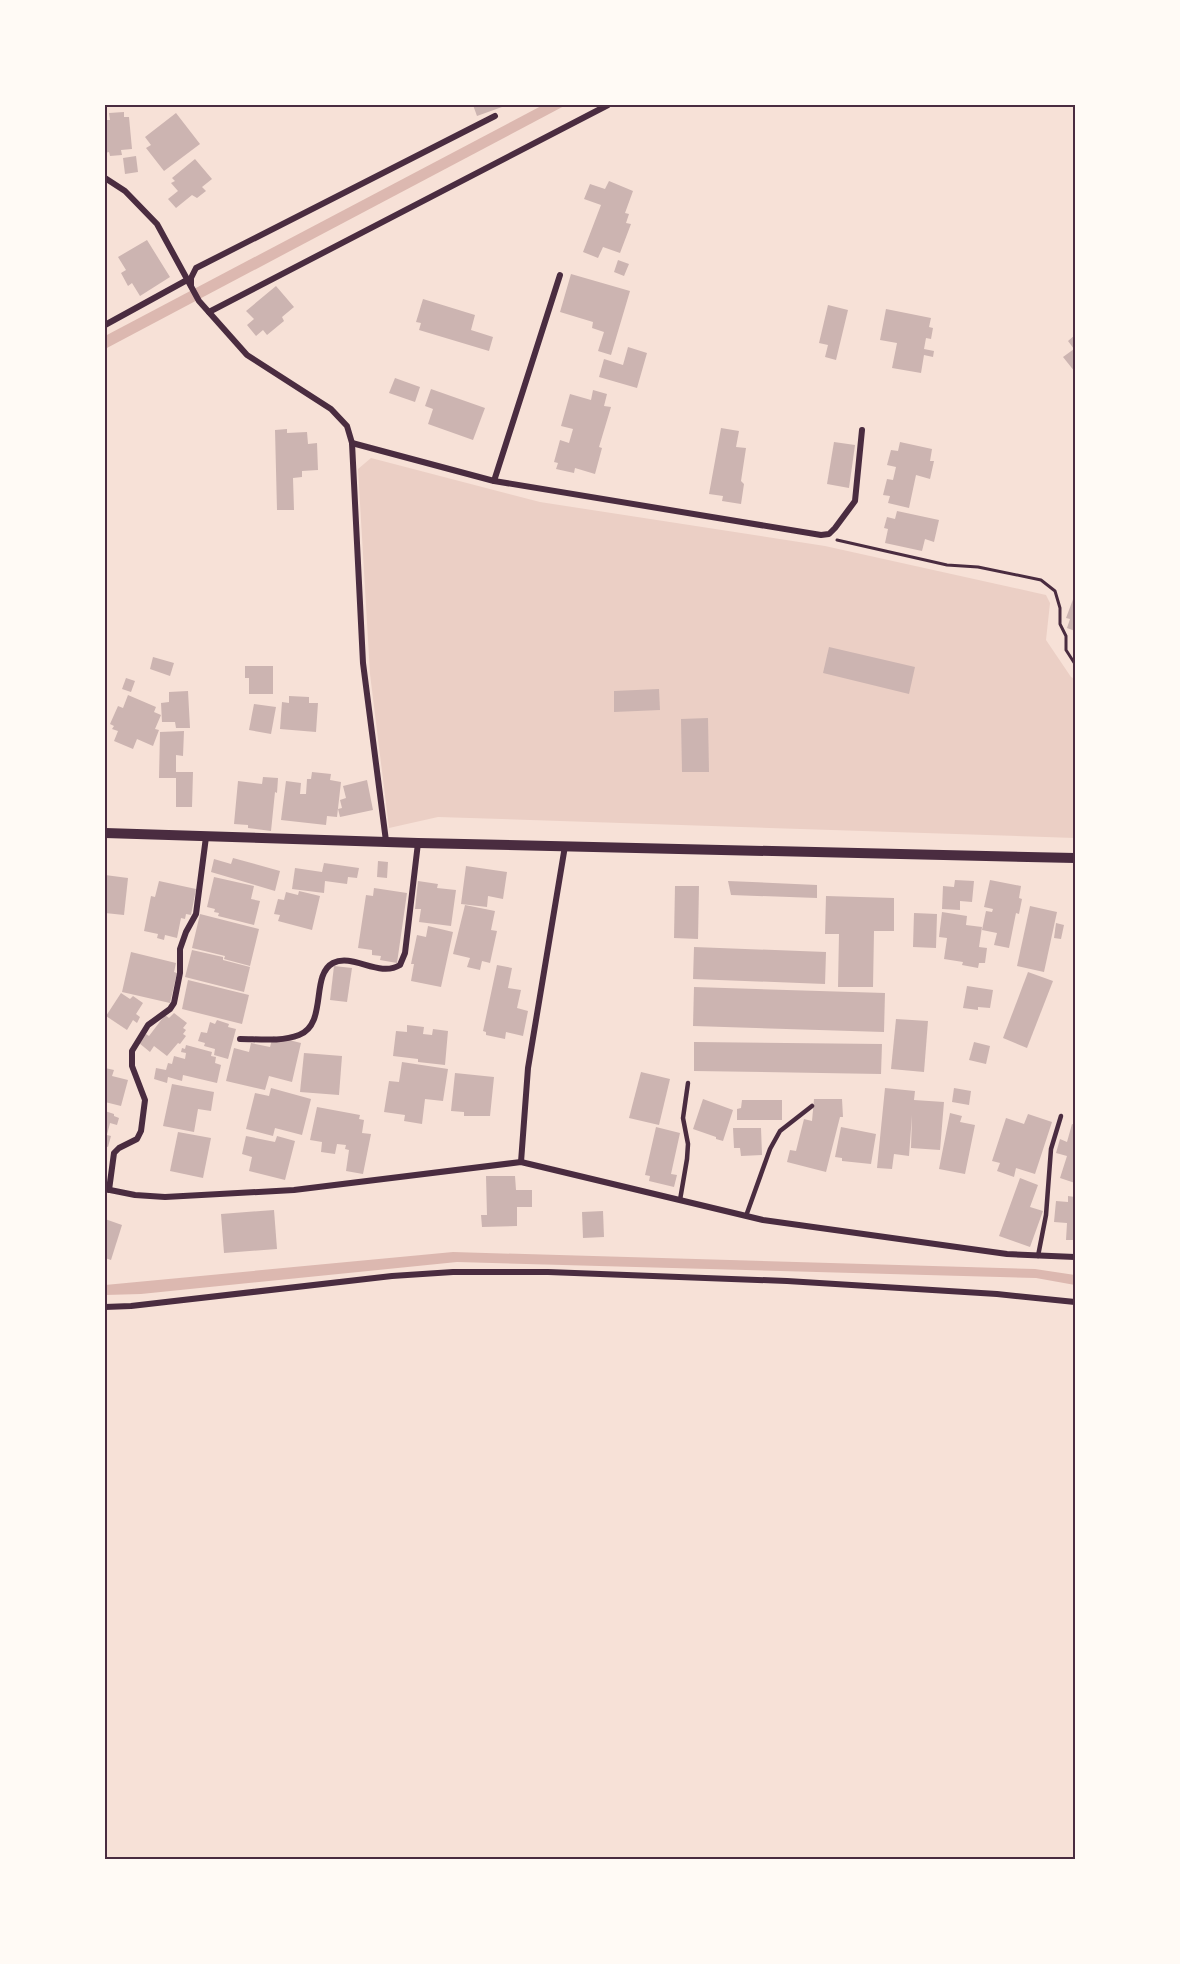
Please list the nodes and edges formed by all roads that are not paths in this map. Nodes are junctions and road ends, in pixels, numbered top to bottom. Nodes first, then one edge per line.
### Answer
1 (608, 105) edge
2 (495, 116) dead end
3 (105, 178) edge
4 (560, 275) dead end
5 (187, 280) junction
6 (191, 288) junction
7 (209, 312) junction
8 (105, 325) edge
9 (862, 430) dead end
10 (352, 443) junction
11 (494, 481) junction
12 (105, 833) edge
13 (206, 837) junction
14 (386, 842) junction
15 (418, 843) junction
16 (566, 846) junction
17 (1075, 858) edge
18 (240, 1039) dead end
19 (688, 1083) dead end
20 (812, 1106) dead end
21 (1061, 1116) dead end
22 (521, 1162) junction
23 (107, 1190) edge
24 (680, 1200) junction
25 (746, 1216) junction
26 (1038, 1256) junction
27 (1075, 1257) edge
28 (1075, 1302) edge
29 (105, 1307) edge

1 - 7 street
2 - 6 street
3 - 5 street
4 - 11 street
5 - 6 street
5 - 8 street
6 - 7 street
7 - 10 street
9 - 11 street
10 - 11 street
10 - 14 street
12 - 13 street
13 - 14 street
13 - 23 street
14 - 15 street
15 - 16 street
15 - 18 street
16 - 17 street
16 - 22 street
19 - 24 lane
20 - 25 lane
21 - 26 lane
22 - 23 street
22 - 24 street
24 - 25 street
25 - 26 street
26 - 27 street
28 - 29 street

